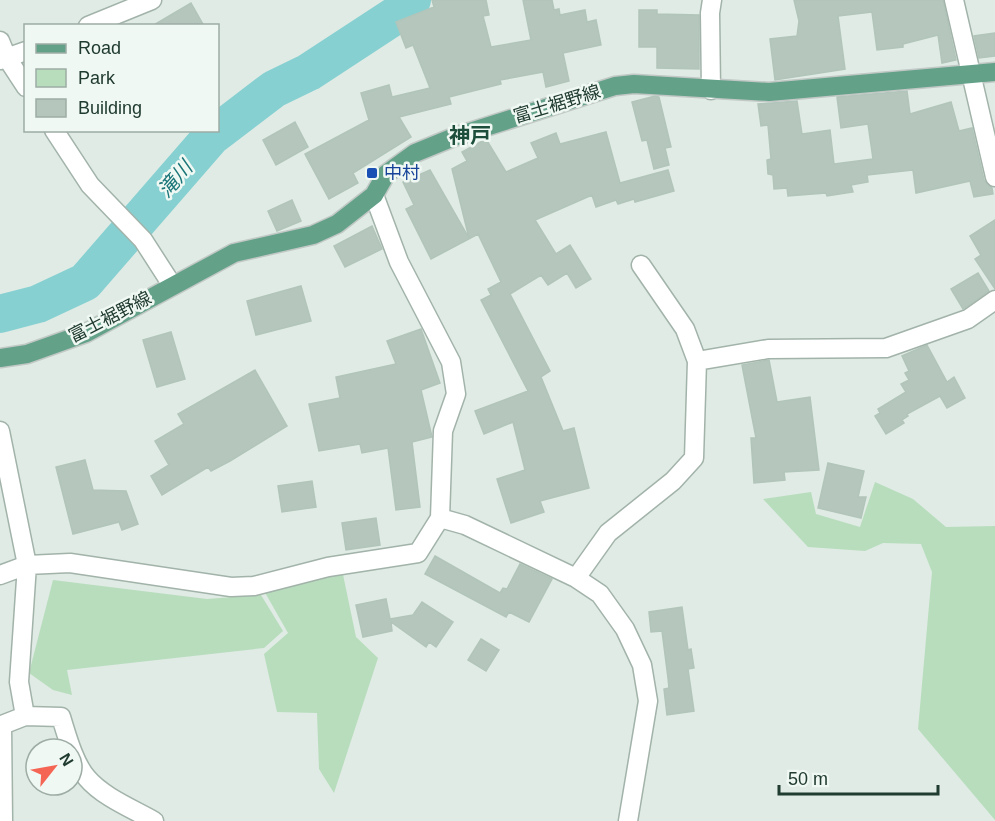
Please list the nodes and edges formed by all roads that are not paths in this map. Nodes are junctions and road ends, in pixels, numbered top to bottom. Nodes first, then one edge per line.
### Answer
1 (152, 0) edge
2 (712, 0) edge
3 (954, 0) edge
4 (93, 24) edge
5 (0, 40) edge
6 (24, 52) edge
7 (3, 59) edge
8 (995, 72) edge
9 (970, 74) junction
10 (24, 85) edge
11 (711, 90) junction
12 (55, 132) edge
13 (995, 177) edge
14 (374, 195) junction
15 (641, 265) dead end
16 (172, 285) junction
17 (995, 300) edge
18 (0, 358) edge
19 (697, 361) junction
20 (0, 431) edge
21 (440, 518) junction
22 (27, 565) junction
23 (0, 575) edge
24 (576, 578) junction
25 (26, 716) junction
26 (3, 821) edge
27 (154, 821) edge
28 (628, 821) edge

1 - 4 street
2 - 11 street
3 - 9 street
5 - 7 street
6 - 7 street
7 - 10 street
8 - 9 main road, 富士裾野線
9 - 11 main road, 富士裾野線
9 - 13 street
11 - 14 main road, 富士裾野線
12 - 16 street
14 - 16 main road, 富士裾野線
14 - 21 street
15 - 19 street
16 - 18 main road, 富士裾野線
17 - 19 street
19 - 24 street
20 - 22 street
21 - 22 street
21 - 24 street
22 - 23 street
22 - 25 street
24 - 28 street
25 - 26 street
25 - 27 street

